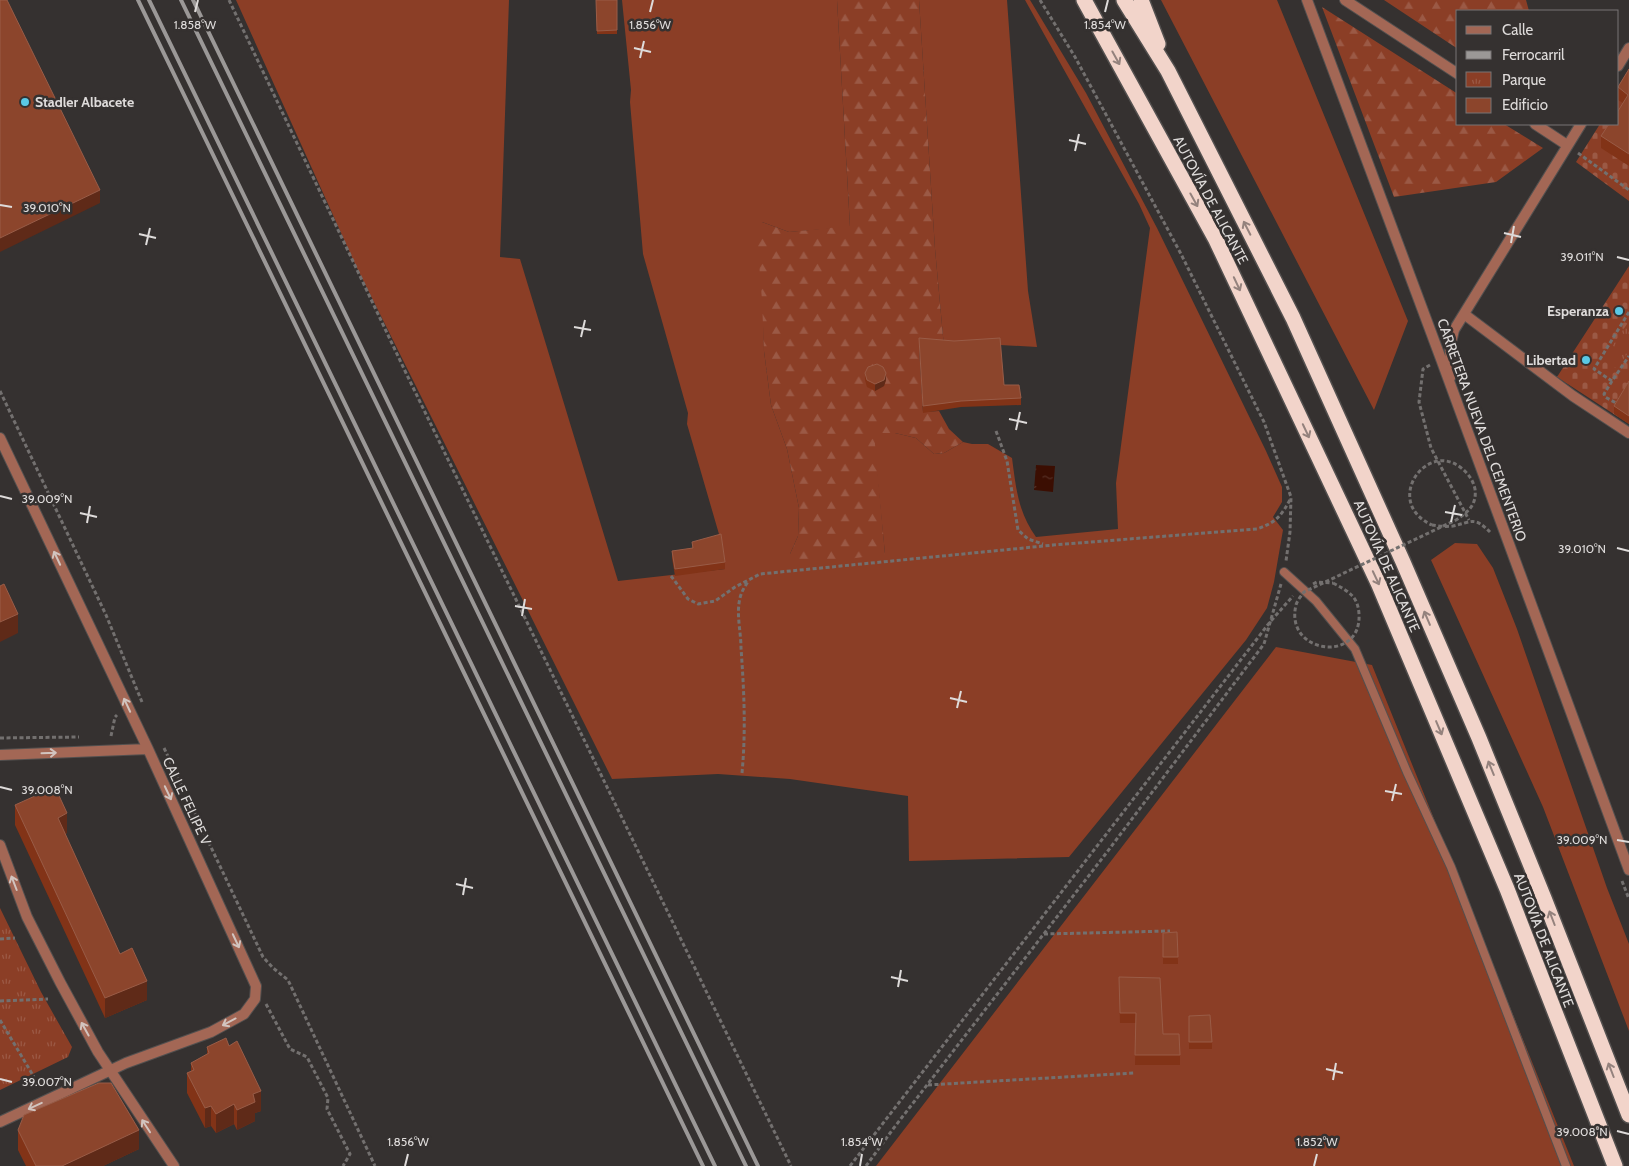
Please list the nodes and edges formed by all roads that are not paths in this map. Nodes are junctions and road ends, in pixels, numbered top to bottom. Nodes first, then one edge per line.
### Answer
1 (1084, 0) edge
2 (1124, 0) edge
3 (1141, 0) edge
4 (1307, 0) edge
5 (1344, 0) edge
6 (1629, 48) edge
7 (1619, 64) edge
8 (1168, 71) junction
9 (1456, 73) edge
10 (1537, 125) edge
11 (1580, 125) edge
12 (1567, 145) junction
13 (1464, 314) junction
14 (1449, 381) junction
15 (1629, 433) edge
16 (0, 438) edge
17 (1284, 572) road end
18 (148, 749) junction
19 (0, 755) edge
20 (0, 845) edge
21 (1629, 870) edge
22 (111, 1070) junction
23 (1629, 1115) edge
24 (0, 1122) edge
25 (174, 1166) edge
26 (1566, 1166) edge
27 (1615, 1166) edge

1 -> 27 highway, AUTOVÍA DE ALICANTE
2 - 8 highway, AUTOVÍA DE ALICANTE
3 - 8 highway
4 - 14 street, CARRETERA NUEVA DEL CEMENTERIO
5 - 9 street
6 - 7 street
23 -> 8 highway, AUTOVÍA DE ALICANTE
10 - 12 street
11 - 12 street
12 - 13 street
13 - 14 street
13 - 15 street
14 - 21 street, CARRETERA NUEVA DEL CEMENTERIO
18 -> 16 street, CALLE FELIPE V
17 - 26 lane
19 -> 18 street
18 -> 22 street, CALLE FELIPE V
22 -> 20 street
22 -> 24 street
25 -> 22 street

